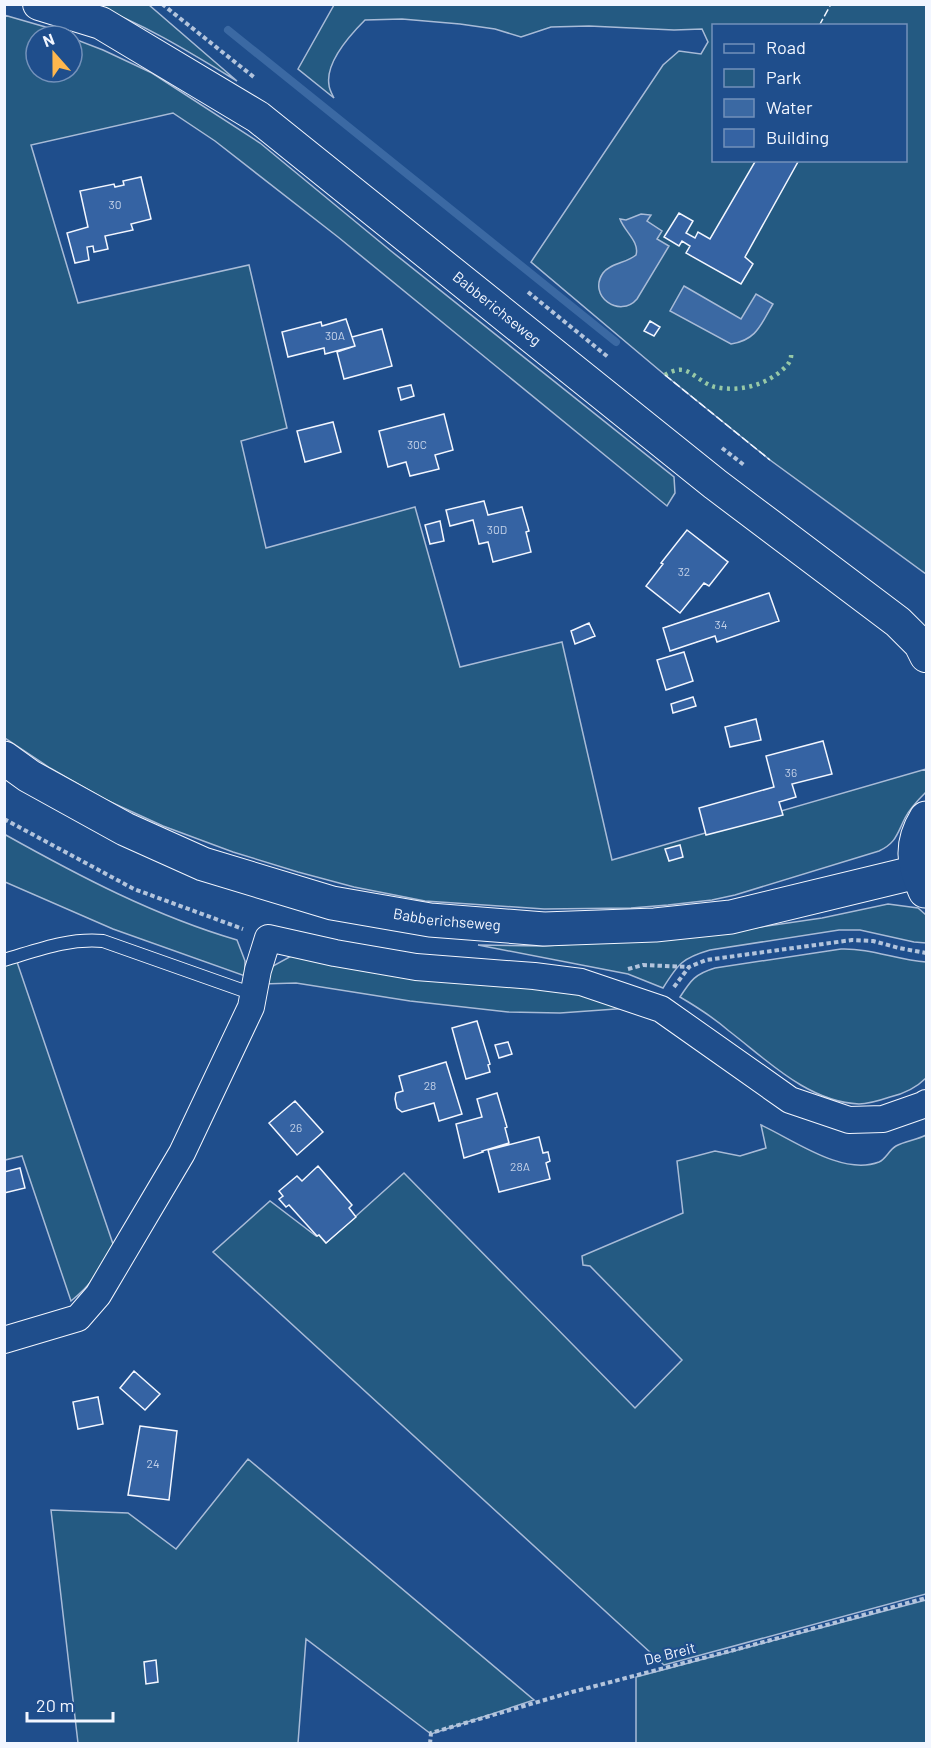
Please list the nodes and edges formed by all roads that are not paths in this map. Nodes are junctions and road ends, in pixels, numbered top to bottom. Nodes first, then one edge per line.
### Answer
1 (39, 4) edge
2 (927, 656) edge
3 (4, 758) edge
4 (927, 818) edge
5 (922, 882) edge
6 (4, 960) edge
7 (253, 994) junction
8 (927, 1103) edge
9 (4, 1340) edge

1 - 2 street, Babberichseweg
3 - 5 main road, Babberichseweg
4 - 5 main road
6 - 7 lane
7 - 8 street
7 - 9 street

